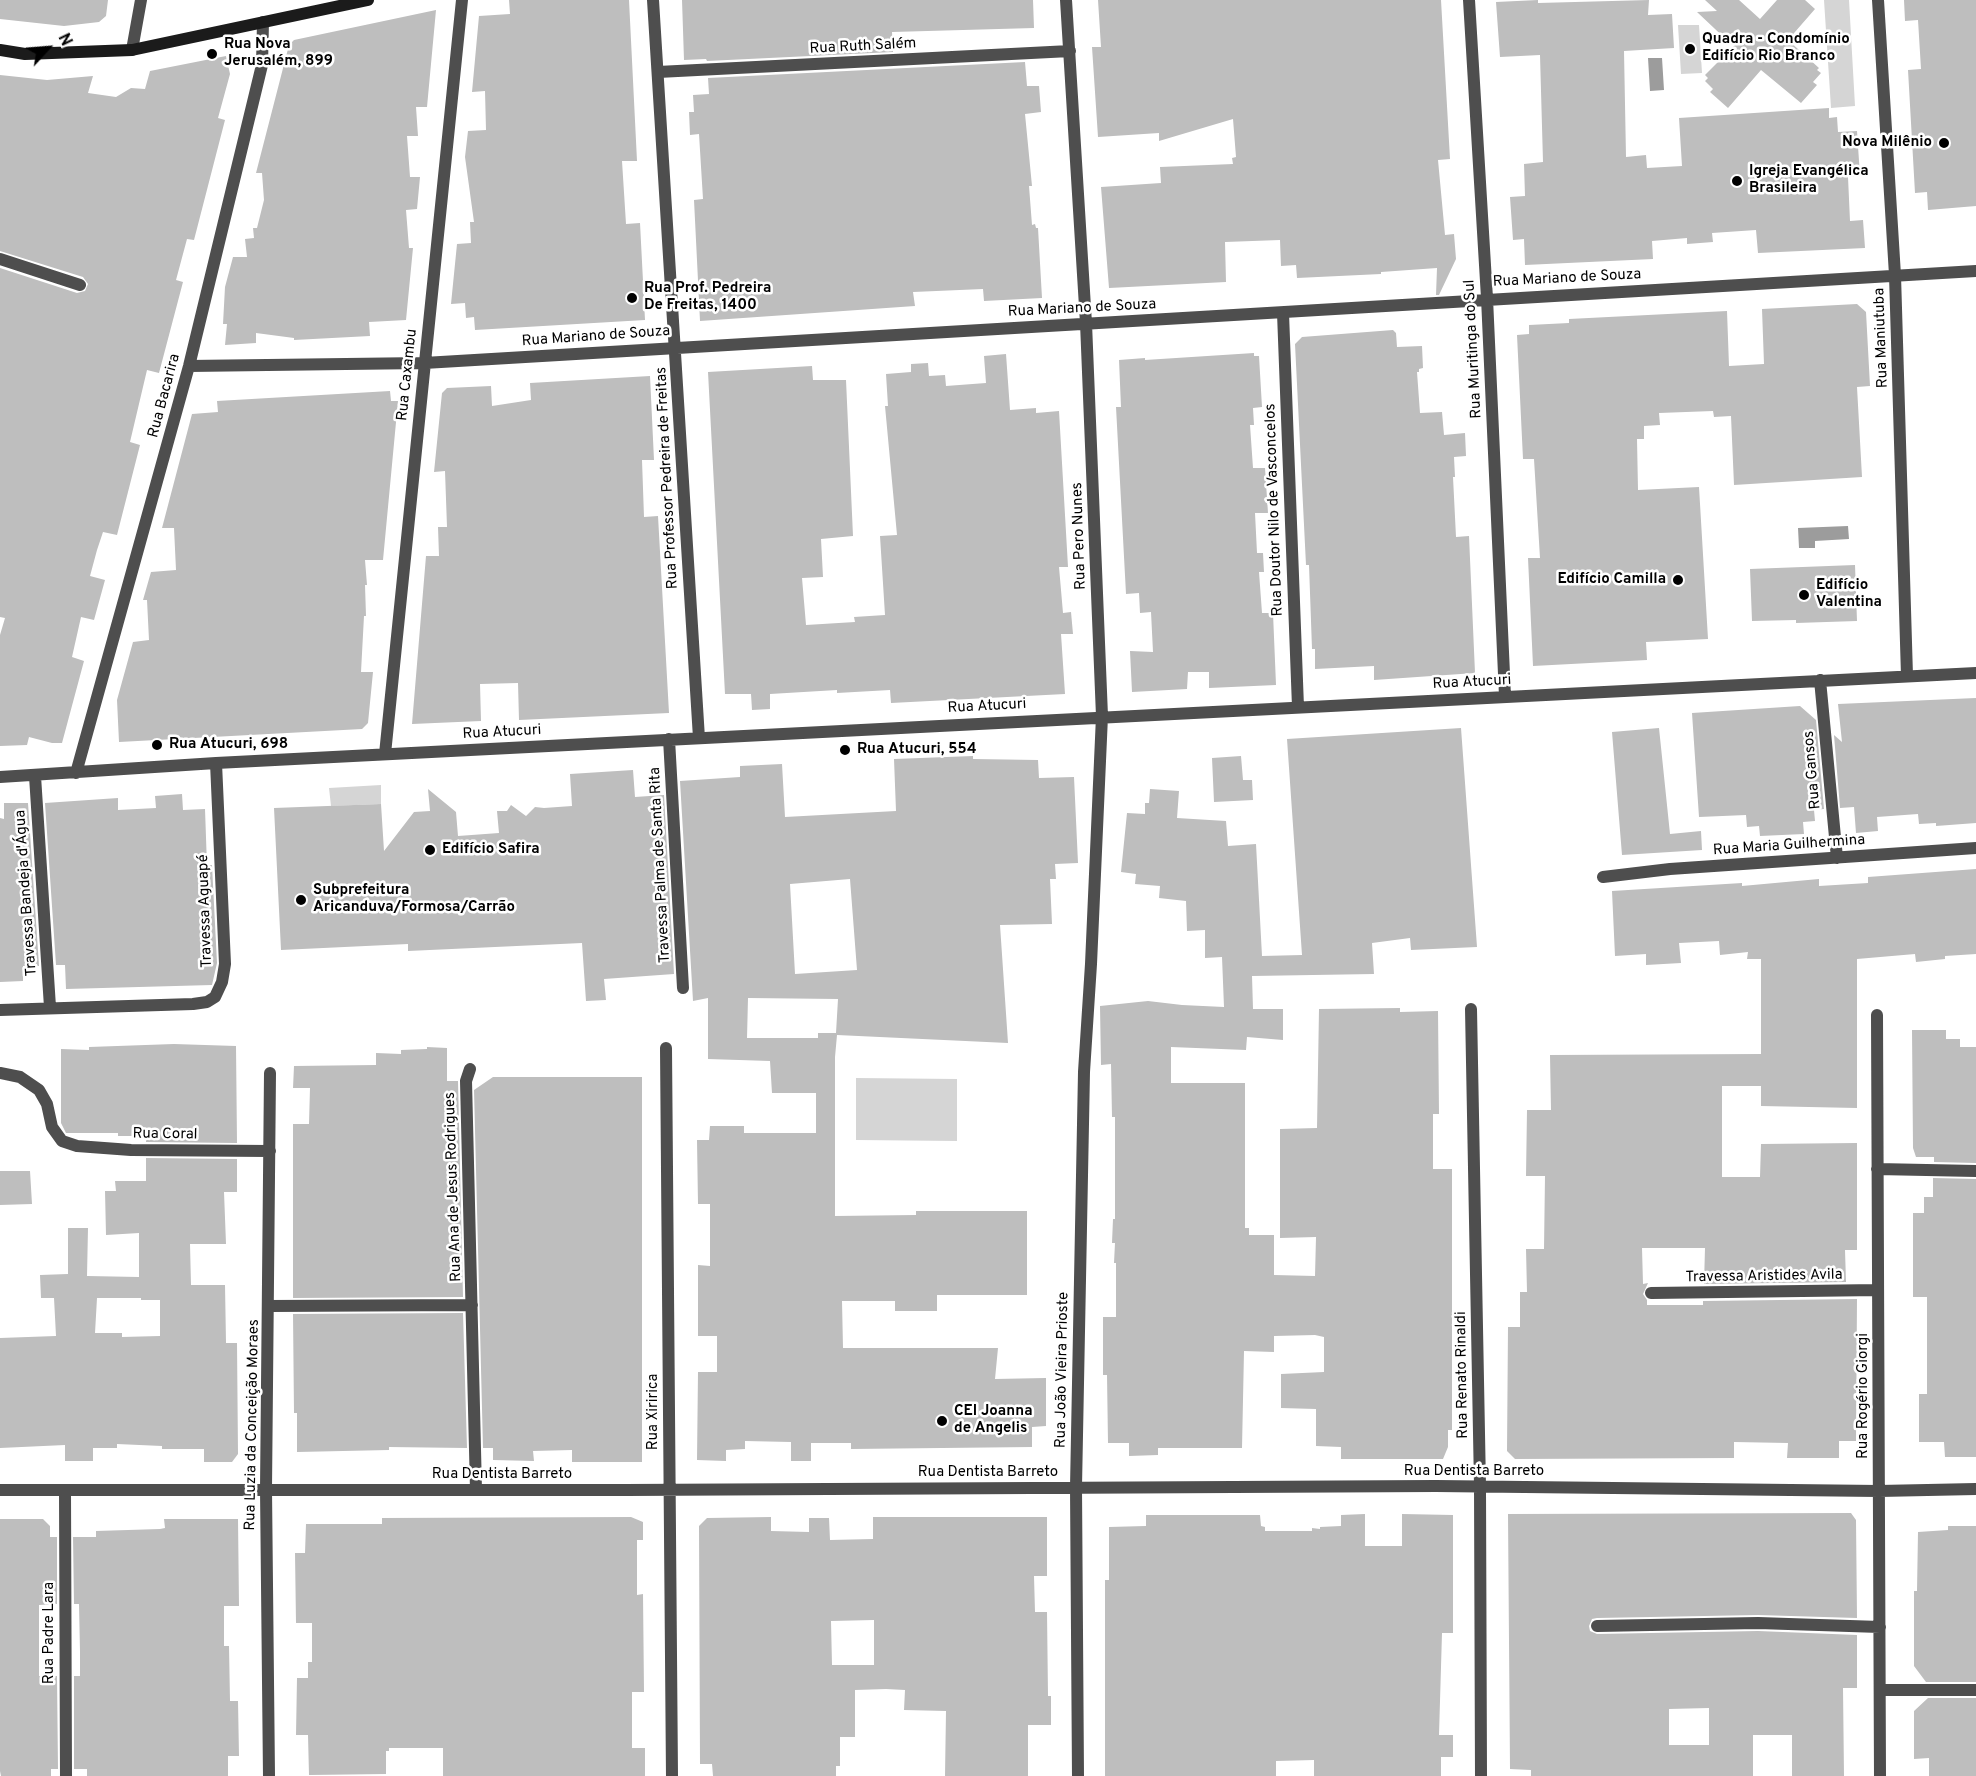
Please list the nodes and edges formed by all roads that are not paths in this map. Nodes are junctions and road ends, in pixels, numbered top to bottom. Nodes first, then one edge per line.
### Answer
1 (141, 0) edge
2 (368, 0) edge
3 (462, 0) edge
4 (653, 0) edge
5 (1066, 0) edge
6 (1468, 0) edge
7 (1878, 0) edge
8 (263, 22) junction
9 (0, 50) edge
10 (132, 50) junction
11 (1070, 51) junction
12 (658, 72) junction
13 (0, 260) edge
14 (1976, 271) edge
15 (1895, 275) junction
16 (80, 285) dead end
17 (1487, 298) junction
18 (1283, 313) junction
19 (1086, 323) junction
20 (676, 347) junction
21 (424, 363) junction
22 (189, 366) junction
23 (1976, 673) edge
24 (1907, 676) junction
25 (1820, 680) junction
26 (1505, 696) junction
27 (1298, 707) junction
28 (1102, 716) junction
29 (699, 738) junction
30 (669, 739) junction
31 (385, 754) junction
32 (216, 763) junction
33 (76, 773) junction
34 (35, 776) junction
35 (0, 777) edge
36 (1976, 848) edge
37 (1837, 858) junction
38 (1603, 877) dead end
39 (682, 988) dead end
40 (50, 1007) junction
41 (1471, 1009) dead end
42 (0, 1010) edge
43 (1877, 1015) dead end
44 (666, 1048) dead end
45 (470, 1069) dead end
46 (1084, 1072) joint
47 (0, 1073) edge
48 (270, 1073) dead end
49 (270, 1151) junction
50 (1877, 1169) junction
51 (1976, 1171) edge
52 (1878, 1290) junction
53 (1651, 1293) dead end
54 (472, 1305) junction
55 (269, 1306) junction
56 (1480, 1486) junction
57 (1076, 1487) junction
58 (266, 1489) junction
59 (1976, 1489) edge
60 (0, 1490) edge
61 (64, 1490) junction
62 (476, 1490) junction
63 (670, 1490) junction
64 (1879, 1491) junction
65 (1597, 1626) dead end
66 (1880, 1627) junction
67 (1976, 1689) edge
68 (1880, 1690) junction
69 (66, 1776) edge
70 (268, 1776) edge
71 (672, 1776) edge
72 (1078, 1776) edge
73 (1481, 1776) edge
74 (1880, 1776) edge

1 - 10 street
2 - 8 street
3 - 21 street, Rua Caxambu
4 - 12 street, Rua Professor Pedreira de Freitas
5 - 11 street, Rua Pero Nunes
6 - 17 street, Rua Muritinga do Sul
7 - 15 street, Rua Maniutuba
8 - 10 street
8 - 22 street, Rua Bacarira
9 - 10 street
11 - 12 street, Rua Ruth Salém
11 - 19 street, Rua Pero Nunes
12 - 20 street, Rua Professor Pedreira de Freitas
13 - 16 street
14 - 15 street, Rua Mariano de Souza
15 - 17 street, Rua Mariano de Souza
15 - 24 street, Rua Maniutuba
17 - 18 street, Rua Mariano de Souza
17 - 26 street, Rua Muritinga do Sul
18 - 19 street, Rua Mariano de Souza
18 - 27 street, Rua Doutor Nilo de Vasconcelos
19 - 20 street, Rua Mariano de Souza
19 - 28 street, Rua Pero Nunes
20 - 21 street, Rua Mariano de Souza
20 - 29 street, Rua Professor Pedreira de Freitas
21 - 22 street, Rua Mariano de Souza
21 - 31 street, Rua Caxambu
22 - 33 street, Rua Bacarira
23 - 24 street, Rua Atucuri
24 - 25 street, Rua Atucuri
25 - 26 street, Rua Atucuri
25 - 37 street, Rua Gansos
26 - 27 street, Rua Atucuri
27 - 28 street, Rua Atucuri
28 - 29 street, Rua Atucuri
28 - 46 street, Rua Pero Nunes
29 - 30 street, Rua Atucuri
30 - 31 street, Rua Atucuri
30 - 39 street, Travessa Palma de Santa Rita
31 - 32 street, Rua Atucuri
32 - 33 street, Rua Atucuri
32 - 40 street, Travessa Aguapé
33 - 34 street, Rua Atucuri
34 - 35 street, Rua Atucuri
34 - 40 street, Travessa Bandeja d'Água
36 - 37 street, Rua Maria Guilhermina
37 - 38 street, Rua Maria Guilhermina
40 - 42 street
41 - 56 street, Rua Renato Rinaldi
43 - 50 street, Rua Rogério Giorgi
44 - 63 street, Rua Xiririca
45 - 54 street, Rua Ana de Jesus Rodrigues
46 - 57 street, Rua João Vieira Prioste
47 - 49 street, Rua Coral
48 - 49 street, Rua Luzia da Conceição Moraes
49 - 55 street, Rua Luzia da Conceição Moraes
50 - 51 street
50 - 52 street, Rua Rogério Giorgi
52 - 53 street, Travessa Aristides Avila
52 - 64 street, Rua Rogério Giorgi
54 - 55 street
54 - 62 street, Rua Ana de Jesus Rodrigues
55 - 58 street, Rua Luzia da Conceição Moraes
56 - 57 street, Rua Dentista Barreto
56 - 64 street, Rua Dentista Barreto
56 - 73 street, Rua Renato Rinaldi
57 - 63 street, Rua Dentista Barreto
57 - 72 street, Rua João Vieira Prioste
58 - 61 street, Rua Dentista Barreto
58 - 62 street, Rua Dentista Barreto
58 - 70 street, Rua Luzia da Conceição Moraes
59 - 64 street, Rua Dentista Barreto
60 - 61 street, Rua Dentista Barreto
61 - 69 street, Rua Padre Lara
62 - 63 street, Rua Dentista Barreto
63 - 71 street, Rua Xiririca
64 - 66 street, Rua Rogério Giorgi
65 - 66 street
66 - 68 street, Rua Rogério Giorgi
67 - 68 street
68 - 74 street, Rua Rogério Giorgi

